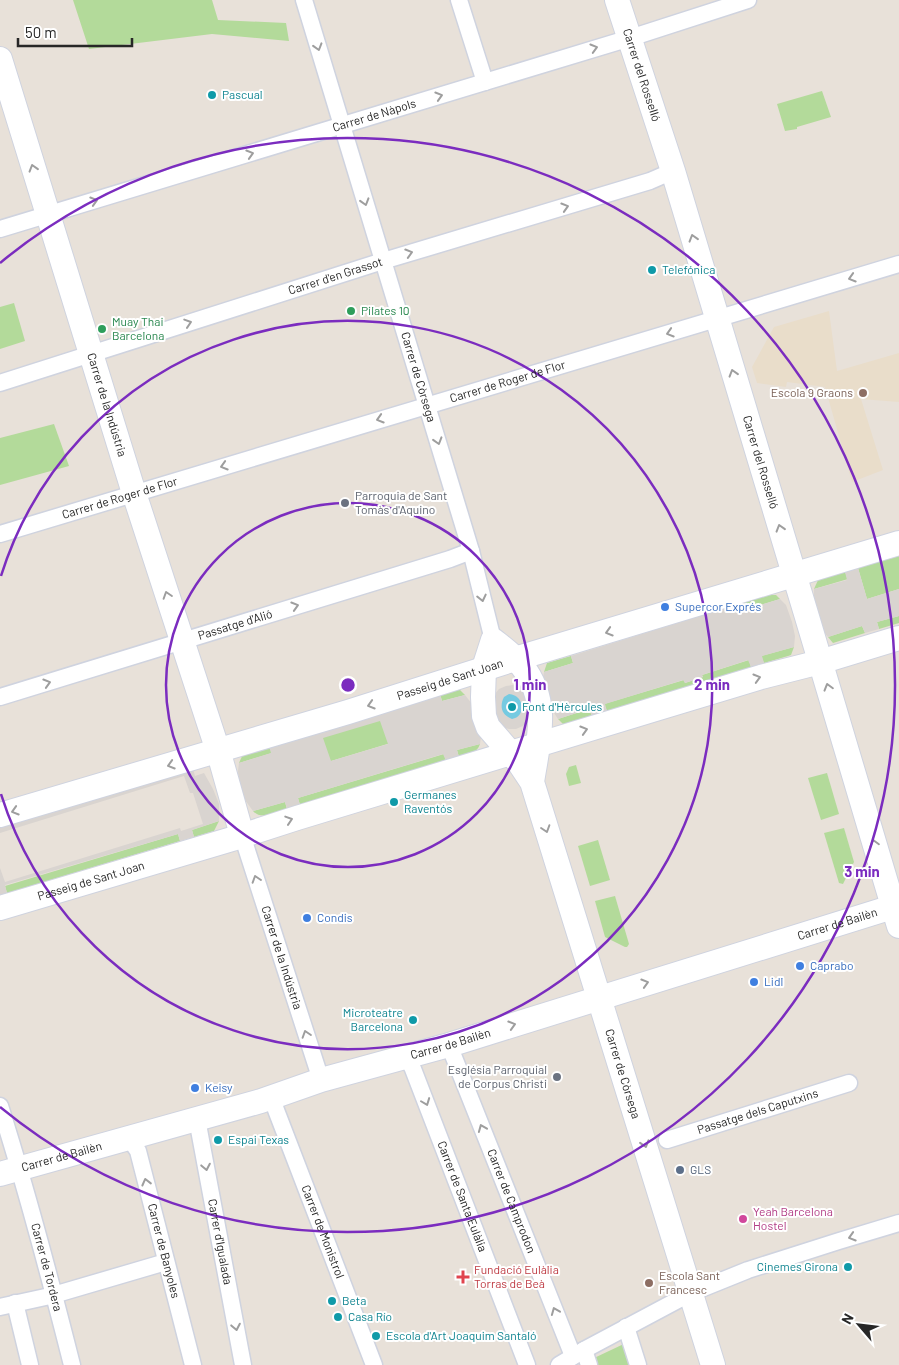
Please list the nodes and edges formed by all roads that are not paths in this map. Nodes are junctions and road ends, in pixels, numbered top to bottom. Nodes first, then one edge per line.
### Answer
1 (304, 0) edge
2 (459, 0) edge
3 (617, 0) edge
4 (748, 0) edge
5 (630, 38) junction
6 (0, 59) edge
7 (485, 82) junction
8 (342, 126) junction
9 (673, 171) junction
10 (48, 215) junction
11 (0, 229) edge
12 (383, 261) junction
13 (899, 264) edge
14 (716, 318) junction
15 (91, 354) junction
16 (0, 383) edge
17 (427, 405) junction
18 (134, 494) junction
19 (0, 534) edge
20 (899, 543) edge
21 (471, 551) junction
22 (794, 575) junction
23 (899, 638) edge
24 (493, 640) junction
25 (182, 641) junction
26 (515, 659) junction
27 (820, 662) junction
28 (484, 668) junction
29 (0, 697) edge
30 (538, 745) junction
31 (218, 750) junction
32 (511, 752) junction
33 (532, 782) junction
34 (0, 816) edge
35 (242, 835) junction
36 (0, 908) edge
37 (897, 912) edge
38 (599, 998) junction
39 (449, 1045) junction
40 (407, 1057) junction
41 (321, 1080) junction
42 (849, 1083) dead end
43 (272, 1097) junction
44 (0, 1106) edge
45 (197, 1119) junction
46 (129, 1138) junction
47 (667, 1140) dead end
48 (10, 1172) edge
49 (899, 1223) edge
50 (166, 1262) junction
51 (691, 1293) junction
52 (54, 1295) junction
53 (7, 1305) edge
54 (626, 1327) junction
55 (582, 1357) edge
56 (30, 1365) edge
57 (72, 1365) edge
58 (193, 1365) edge
59 (243, 1365) edge
60 (374, 1365) edge
61 (527, 1365) edge
62 (560, 1365) edge
63 (638, 1365) edge
64 (714, 1365) edge

1 -> 8 street, Carrer de Còrsega
2 - 7 street
3 - 5 main road, Carrer del Rosselló
4 - 5 street, Carrer de Nàpols
7 -> 5 street, Carrer de Nàpols
5 - 9 main road, Carrer del Rosselló
10 -> 6 main road, Carrer de la Indústria
8 -> 7 street, Carrer de Nàpols
10 -> 8 street, Carrer de Nàpols
8 -> 12 street, Carrer de Còrsega
12 -> 9 street, Carrer d'en Grassot
14 -> 9 main road, Carrer del Rosselló
10 - 11 street, Carrer de Nàpols
10 - 15 main road, Carrer de la Indústria
15 -> 12 street, Carrer d'en Grassot
12 - 17 street, Carrer de Còrsega
13 -> 14 street, Carrer de Roger de Flor
14 -> 17 street, Carrer de Roger de Flor
22 -> 14 main road, Carrer del Rosselló
15 - 16 street, Carrer d'en Grassot
15 - 18 main road, Carrer de la Indústria
17 -> 18 street, Carrer de Roger de Flor
17 -> 21 street, Carrer de Còrsega
18 - 19 street, Carrer de Roger de Flor
25 -> 18 main road, Carrer de la Indústria
20 - 22 main road, Passeig de Sant Joan
21 -> 24 street, Carrer de Còrsega
25 -> 21 street, Passatge d'Alió
22 -> 26 main road, Passeig de Sant Joan
22 - 27 main road, Carrer del Rosselló
23 - 27 main road, Passeig de Sant Joan
24 - 26 main road
24 - 28 main road
29 -> 25 street, Passatge d'Alió
25 - 31 main road, Carrer de la Indústria
26 - 28 main road, Passeig de Sant Joan
26 - 30 main road
30 -> 27 main road, Passeig de Sant Joan
37 -> 27 main road, Carrer del Rosselló
28 -> 31 main road, Passeig de Sant Joan
28 - 32 main road
30 - 32 main road, Passeig de Sant Joan
30 - 33 main road
31 -> 34 main road, Passeig de Sant Joan
31 - 35 main road, Carrer de la Indústria
32 - 33 main road
35 -> 32 main road, Passeig de Sant Joan
33 -> 38 main road, Carrer de Còrsega
35 - 36 main road, Passeig de Sant Joan
41 -> 35 street, Carrer de la Indústria
38 -> 37 main road, Carrer de Bailèn
39 -> 38 main road, Carrer de Bailèn
38 -> 51 main road, Carrer de Còrsega
39 - 40 main road, Carrer de Bailèn
55 -> 39 street, Carrer de Camprodon
40 - 41 main road, Carrer de Bailèn
40 -> 61 street, Carrer de Santa Eulàlia
41 - 43 main road, Carrer de Bailèn
42 - 47 street, Passatge dels Caputxins
43 - 45 main road, Carrer de Bailèn
43 - 60 street, Carrer de Monistrol
44 - 48 street, Carrer de Tordera
45 - 46 main road, Carrer de Bailèn
45 -> 59 street, Carrer d'Igualada
46 - 48 main road, Carrer de Bailèn
50 -> 46 street, Carrer de Banyoles
48 - 52 street, Carrer de Tordera
49 -> 51 street
50 - 52 street
50 - 58 street, Carrer de Banyoles
51 - 54 street
51 - 64 main road, Carrer de Còrsega
52 - 53 street
52 - 57 street, Carrer de Tordera
53 - 56 street
54 - 55 street
54 - 63 street
55 - 62 street

